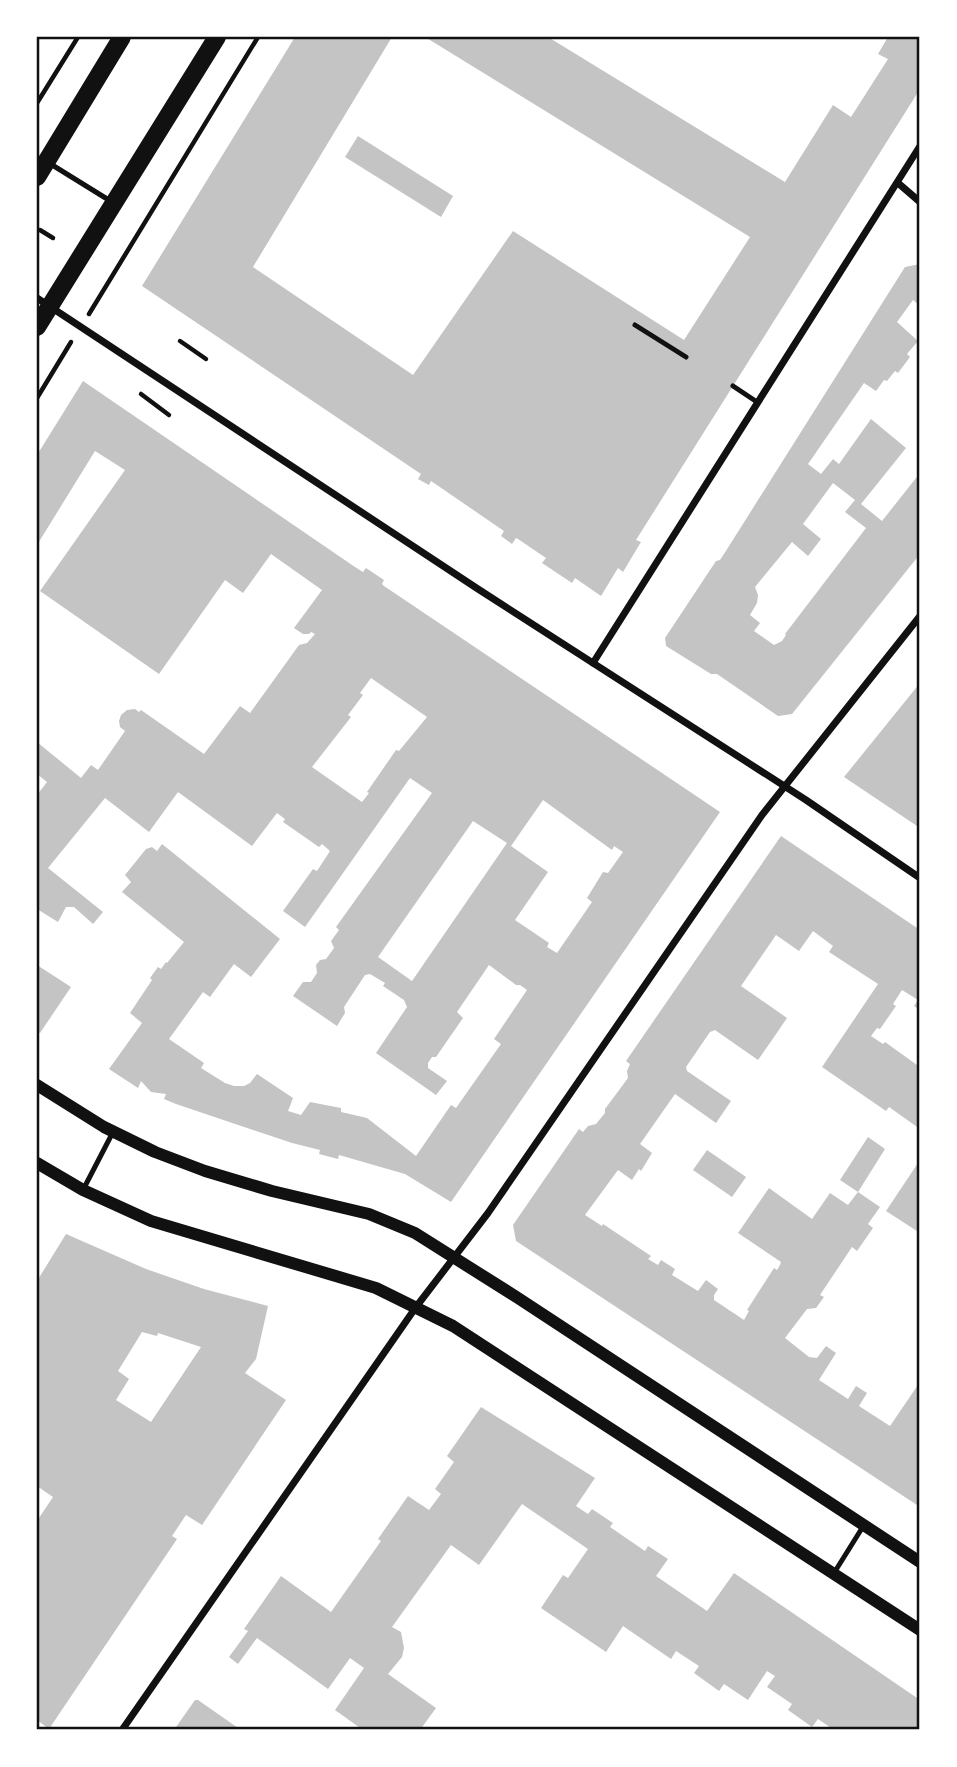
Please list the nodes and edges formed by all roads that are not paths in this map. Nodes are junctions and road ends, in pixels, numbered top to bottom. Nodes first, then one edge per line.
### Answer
1 (122, 37) edge
2 (217, 37) edge
3 (920, 146) edge
4 (47, 161) junction
5 (37, 177) edge
6 (898, 183) junction
7 (920, 202) edge
8 (114, 203) junction
9 (43, 302) edge
10 (635, 325) dead end
11 (37, 327) edge
12 (686, 357) dead end
13 (733, 386) dead end
14 (757, 402) junction
15 (920, 616) edge
16 (593, 663) junction
17 (784, 786) junction
18 (920, 877) edge
19 (37, 1085) edge
20 (113, 1132) junction
21 (37, 1163) edge
22 (83, 1190) junction
23 (453, 1256) junction
24 (416, 1307) junction
25 (864, 1525) junction
26 (920, 1562) edge
27 (833, 1574) junction
28 (920, 1630) edge
29 (122, 1730) edge

1 - 4 main road
2 - 8 main road
3 - 6 street
4 - 5 main road
4 - 8 lane
6 - 7 street
6 - 14 street
8 - 9 main road
9 - 11 main road
9 - 16 street
10 - 12 lane
13 - 14 lane
14 - 16 street
15 - 17 street
16 - 17 street
17 - 18 street
17 - 23 street
19 - 20 street
20 - 22 lane
20 - 23 street
21 - 22 street
22 - 24 street
23 - 24 street
23 - 25 street
24 - 27 street
24 - 29 street
25 - 26 street
25 - 27 lane
27 - 28 street

